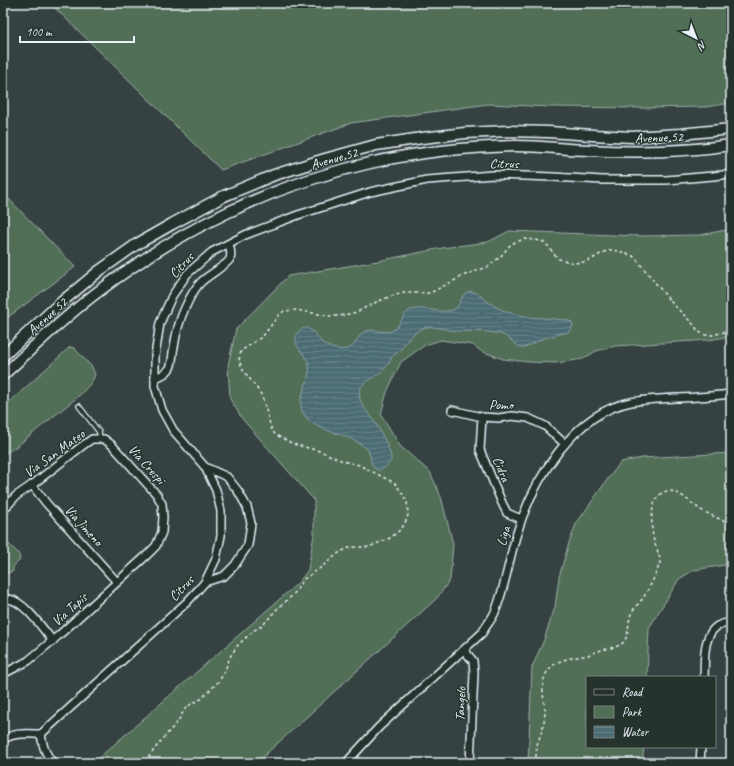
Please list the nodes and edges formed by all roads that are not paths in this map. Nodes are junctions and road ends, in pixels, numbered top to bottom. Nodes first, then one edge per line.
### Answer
1 (731, 129) edge
2 (731, 145) edge
3 (731, 174) edge
4 (229, 244) junction
5 (3, 356) edge
6 (3, 375) edge
7 (155, 378) junction
8 (731, 394) edge
9 (79, 406) dead end
10 (452, 410) dead end
11 (482, 417) junction
12 (102, 439) junction
13 (565, 444) junction
14 (205, 467) junction
15 (32, 485) junction
16 (3, 510) edge
17 (521, 519) junction
18 (147, 555) joint
19 (117, 582) junction
20 (205, 582) junction
21 (9, 599) dead end
22 (731, 622) edge
23 (53, 640) junction
24 (464, 650) junction
25 (3, 674) edge
26 (704, 676) edge
27 (41, 734) junction
28 (3, 740) edge
29 (701, 748) edge
30 (53, 763) edge
31 (346, 763) edge
32 (470, 763) edge
33 (700, 763) edge

1 - 5 main road, Avenue 52
2 - 6 main road, Avenue 52
3 - 4 street, Citrus
4 - 7 street, Citrus
4 - 7 street
7 - 14 street, Citrus
8 - 13 street, Liga
9 - 12 lane
10 - 11 street, Pomo
11 - 13 street, Pomo
11 - 17 street, Cidra
12 - 15 street, Via San Mateo
12 - 18 street, Via Crespi
13 - 17 street, Liga
14 - 20 street, Citrus
14 - 20 street
15 - 16 street, Via San Mateo
15 - 19 street, Via Jimeno
17 - 24 street, Liga
18 - 19 street, Via Tapis
19 - 23 street, Via Tapis
20 - 27 street, Citrus
21 - 23 street
22 - 26 street
23 - 25 street, Via Tapis
24 - 31 street, Liga
24 - 32 street, Tangelo
27 - 28 street
27 - 30 street
29 - 33 street

